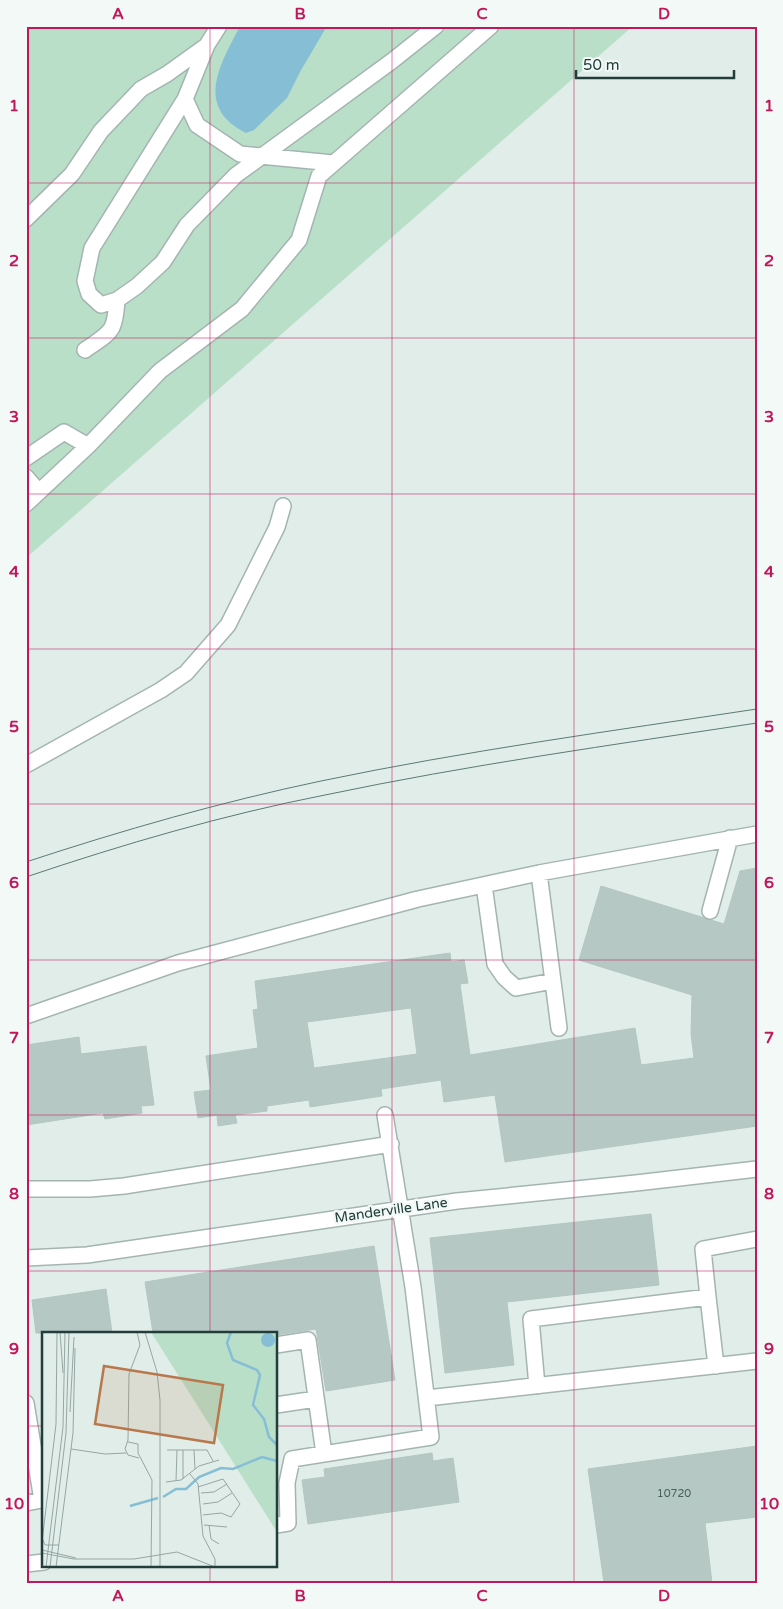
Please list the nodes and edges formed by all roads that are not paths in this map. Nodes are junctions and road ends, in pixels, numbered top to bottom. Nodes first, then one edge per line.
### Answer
1 (219, 26) edge
2 (436, 26) edge
3 (491, 26) edge
4 (207, 45) junction
5 (185, 98) junction
6 (261, 156) junction
7 (333, 163) junction
8 (26, 218) edge
9 (117, 300) junction
10 (85, 350) dead end
11 (88, 446) junction
12 (26, 458) edge
13 (26, 477) edge
14 (39, 492) junction
15 (26, 504) edge
16 (283, 506) dead end
17 (26, 765) edge
18 (757, 834) edge
19 (730, 838) junction
20 (539, 873) junction
21 (484, 885) junction
22 (710, 911) dead end
23 (553, 980) junction
24 (26, 1016) edge
25 (560, 1028) dead end
26 (385, 1115) dead end
27 (391, 1144) junction
28 (757, 1169) edge
29 (26, 1189) edge
30 (402, 1208) junction
31 (757, 1239) edge
32 (26, 1258) edge
33 (708, 1297) junction
34 (278, 1345) edge
35 (757, 1361) edge
36 (716, 1366) junction
37 (537, 1386) junction
38 (427, 1398) junction
39 (316, 1399) junction
40 (26, 1403) edge
41 (278, 1405) edge
42 (29, 1432) edge
43 (324, 1454) junction
44 (292, 1459) junction
45 (278, 1462) edge
46 (26, 1503) edge
47 (278, 1525) edge
48 (42, 1562) edge
49 (26, 1564) edge

1 - 4 street
2 - 6 street
3 - 7 street
4 - 5 street
4 - 8 street
5 - 6 street
5 - 9 street
6 - 7 street
6 - 9 street
7 - 11 street
9 - 10 street
11 - 12 street
11 - 14 street
13 - 14 street
14 - 15 street
16 - 17 street
18 - 19 street
19 - 20 street
19 - 22 street
20 - 21 street
20 - 23 street
21 - 23 street
21 - 24 street
23 - 25 street
26 - 27 street
27 - 29 street
27 - 30 street
28 - 30 street, Manderville Lane
30 - 32 street, Manderville Lane
30 - 38 street
31 - 33 street
33 - 36 street
33 - 37 street
34 - 39 street
35 - 36 street
36 - 37 street
37 - 38 street
38 - 43 street
39 - 41 street
39 - 43 street
40 - 42 street
42 - 46 street
43 - 44 street
44 - 45 street
44 - 47 street
48 - 49 street

